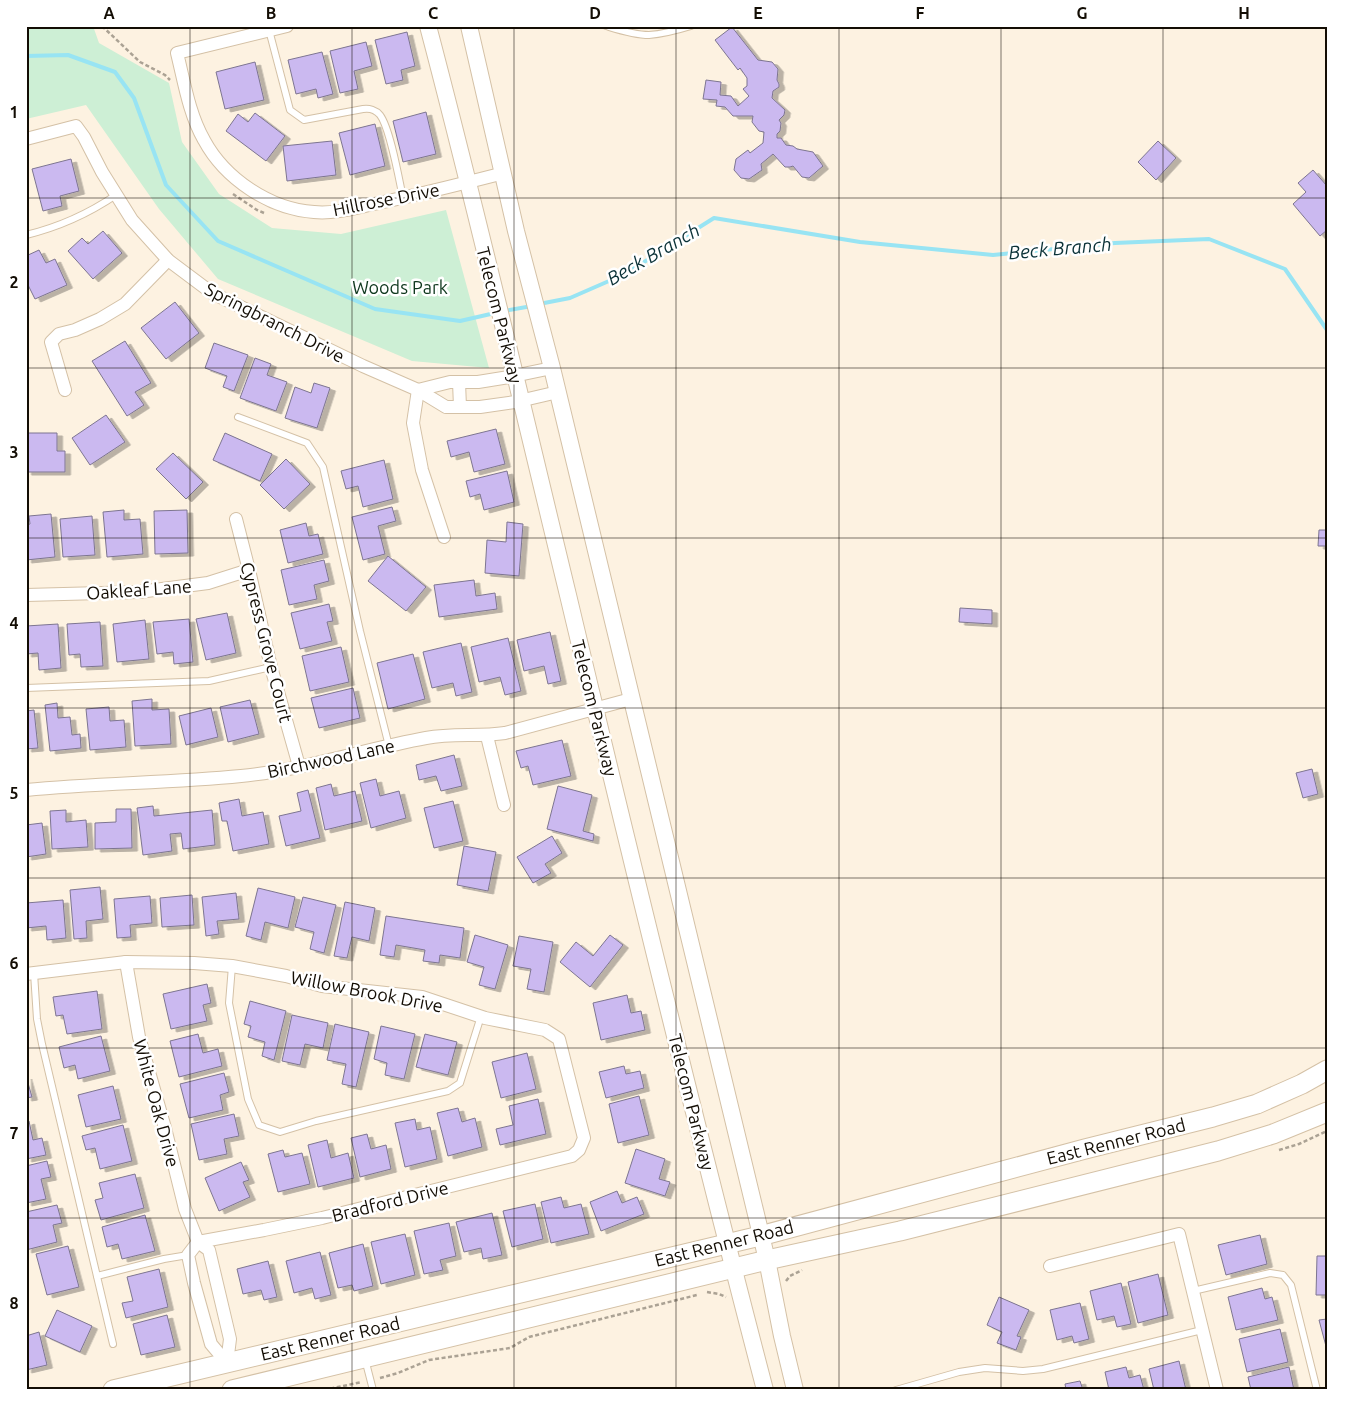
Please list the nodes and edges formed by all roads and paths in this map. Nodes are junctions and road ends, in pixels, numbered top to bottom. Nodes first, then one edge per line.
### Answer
1 (102, 26) edge
2 (286, 26) edge
3 (428, 26) edge
4 (469, 26) edge
5 (606, 26) edge
6 (691, 26) edge
7 (269, 30) junction
8 (172, 85) dead end
9 (26, 140) edge
10 (504, 173) junction
11 (469, 182) junction
12 (227, 189) dead end
13 (116, 195) junction
14 (403, 198) junction
15 (271, 216) dead end
16 (26, 235) edge
17 (168, 260) junction
18 (552, 368) junction
19 (515, 376) junction
20 (459, 382) junction
21 (65, 390) dead end
22 (418, 390) junction
23 (558, 392) junction
24 (521, 400) junction
25 (460, 407) junction
26 (238, 417) dead end
27 (236, 519) dead end
28 (444, 537) dead end
29 (250, 570) junction
30 (26, 595) edge
31 (271, 667) junction
32 (26, 688) edge
33 (631, 699) junction
34 (595, 708) junction
35 (487, 736) junction
36 (389, 746) junction
37 (299, 766) junction
38 (26, 790) edge
39 (504, 805) dead end
40 (126, 962) junction
41 (232, 966) junction
42 (30, 974) edge
43 (481, 1016) junction
44 (1327, 1070) edge
45 (1327, 1112) edge
46 (579, 1150) joint
47 (760, 1236) junction
48 (198, 1242) junction
49 (726, 1243) junction
50 (188, 1255) junction
51 (767, 1260) junction
52 (1050, 1266) dead end
53 (733, 1269) junction
54 (97, 1276) junction
55 (1193, 1291) junction
56 (1202, 1330) junction
57 (113, 1344) dead end
58 (365, 1358) junction
59 (227, 1363) junction
60 (113, 1390) edge
61 (233, 1390) edge
62 (373, 1390) edge
63 (765, 1390) edge
64 (795, 1390) edge
65 (896, 1390) edge
66 (1217, 1390) edge
67 (1317, 1390) edge

1 - 8 path
2 - 7 street
3 - 11 street, Telecom Parkway
4 - 10 street, Telecom Parkway
5 - 6 lane
7 - 14 lane
7 - 14 street, Hillrose Drive
9 - 13 street, Springbranch Drive
10 - 11 street, Hillrose Drive
10 - 18 street, Telecom Parkway
11 - 14 street, Hillrose Drive
11 - 19 street, Telecom Parkway
12 - 15 path
13 - 16 lane
13 - 17 street, Springbranch Drive
17 - 21 street
17 - 22 street, Springbranch Drive
18 - 19 street
18 - 23 street, Telecom Parkway
19 - 20 street
19 - 24 street, Telecom Parkway
20 - 22 street
20 - 25 street
22 - 25 street, Springbranch Drive
22 - 28 street
23 - 24 street, Springbranch Drive
23 - 33 street, Telecom Parkway
24 - 25 street, Springbranch Drive
24 - 34 street, Telecom Parkway
26 - 36 lane
27 - 29 street, Cypress Grove Court
29 - 30 street, Oakleaf Lane
29 - 31 street, Cypress Grove Court
31 - 32 lane
31 - 37 street, Cypress Grove Court
33 - 34 street, Birchwood Lane
33 - 47 street, Telecom Parkway
34 - 35 street, Birchwood Lane
34 - 49 street, Telecom Parkway
35 - 36 street, Birchwood Lane
35 - 39 street
36 - 37 street, Birchwood Lane
37 - 38 street, Birchwood Lane
40 - 41 street, Willow Brook Drive
40 - 42 street, Willow Brook Drive
40 - 48 street, White Oak Drive
41 - 43 street, Willow Brook Drive
41 - 43 lane
42 - 54 lane
43 - 46 street, Willow Brook Drive
44 - 47 main road, East Renner Road
45 - 51 main road, East Renner Road
46 - 48 street, Bradford Drive
47 - 49 main road, East Renner Road
47 - 51 street, Telecom Parkway
48 - 50 street
48 - 59 street, White Oak Drive
49 - 53 street, Telecom Parkway
49 - 59 main road, East Renner Road
50 - 54 lane
50 - 59 street
51 - 53 main road, East Renner Road
51 - 64 street, Telecom Parkway
52 - 55 street
53 - 58 main road, East Renner Road
53 - 63 street, Telecom Parkway
54 - 57 lane
55 - 56 street
55 - 67 lane
56 - 65 lane
56 - 66 street
58 - 61 main road, East Renner Road
58 - 62 lane
59 - 60 main road, East Renner Road
59 - 61 main road

